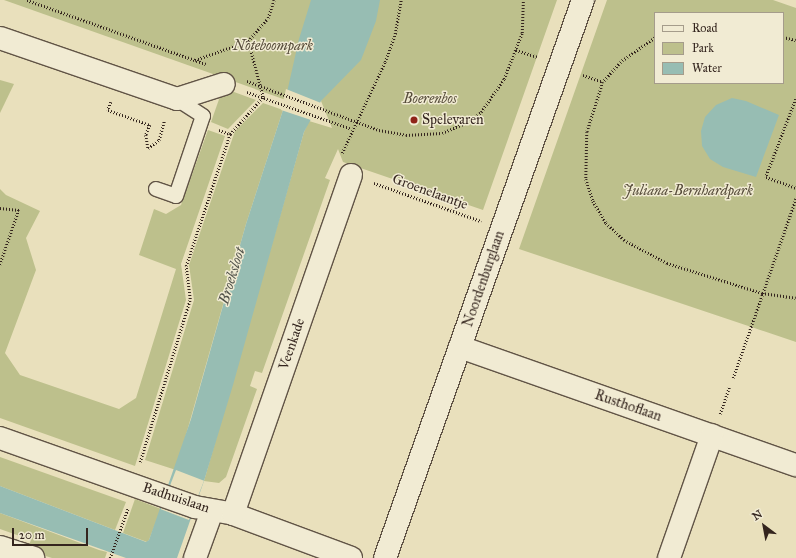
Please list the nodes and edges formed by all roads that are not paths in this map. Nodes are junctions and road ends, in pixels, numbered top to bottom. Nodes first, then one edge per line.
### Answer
1 (583, 0) edge
2 (0, 38) edge
3 (233, 82) road end
4 (177, 99) junction
5 (351, 175) road end
6 (156, 189) dead end
7 (460, 347) junction
8 (712, 435) junction
9 (0, 438) edge
10 (796, 465) edge
11 (203, 509) junction
12 (233, 514) junction
13 (0, 547) edge
14 (33, 558) edge
15 (195, 558) edge
16 (351, 558) edge
17 (385, 558) edge
18 (669, 558) edge

1 - 7 street, Noordenburglaan
2 - 4 street
3 - 4 street
4 - 6 lane
5 - 12 street, Veenkade
7 - 8 street, Rusthoflaan
7 - 17 street, Noordenburglaan
8 - 10 street, Rusthoflaan
8 - 18 street
9 - 11 street, Badhuislaan
11 - 12 street, Badhuislaan
11 - 15 street
12 - 16 street, Badhuislaan
13 - 14 street

